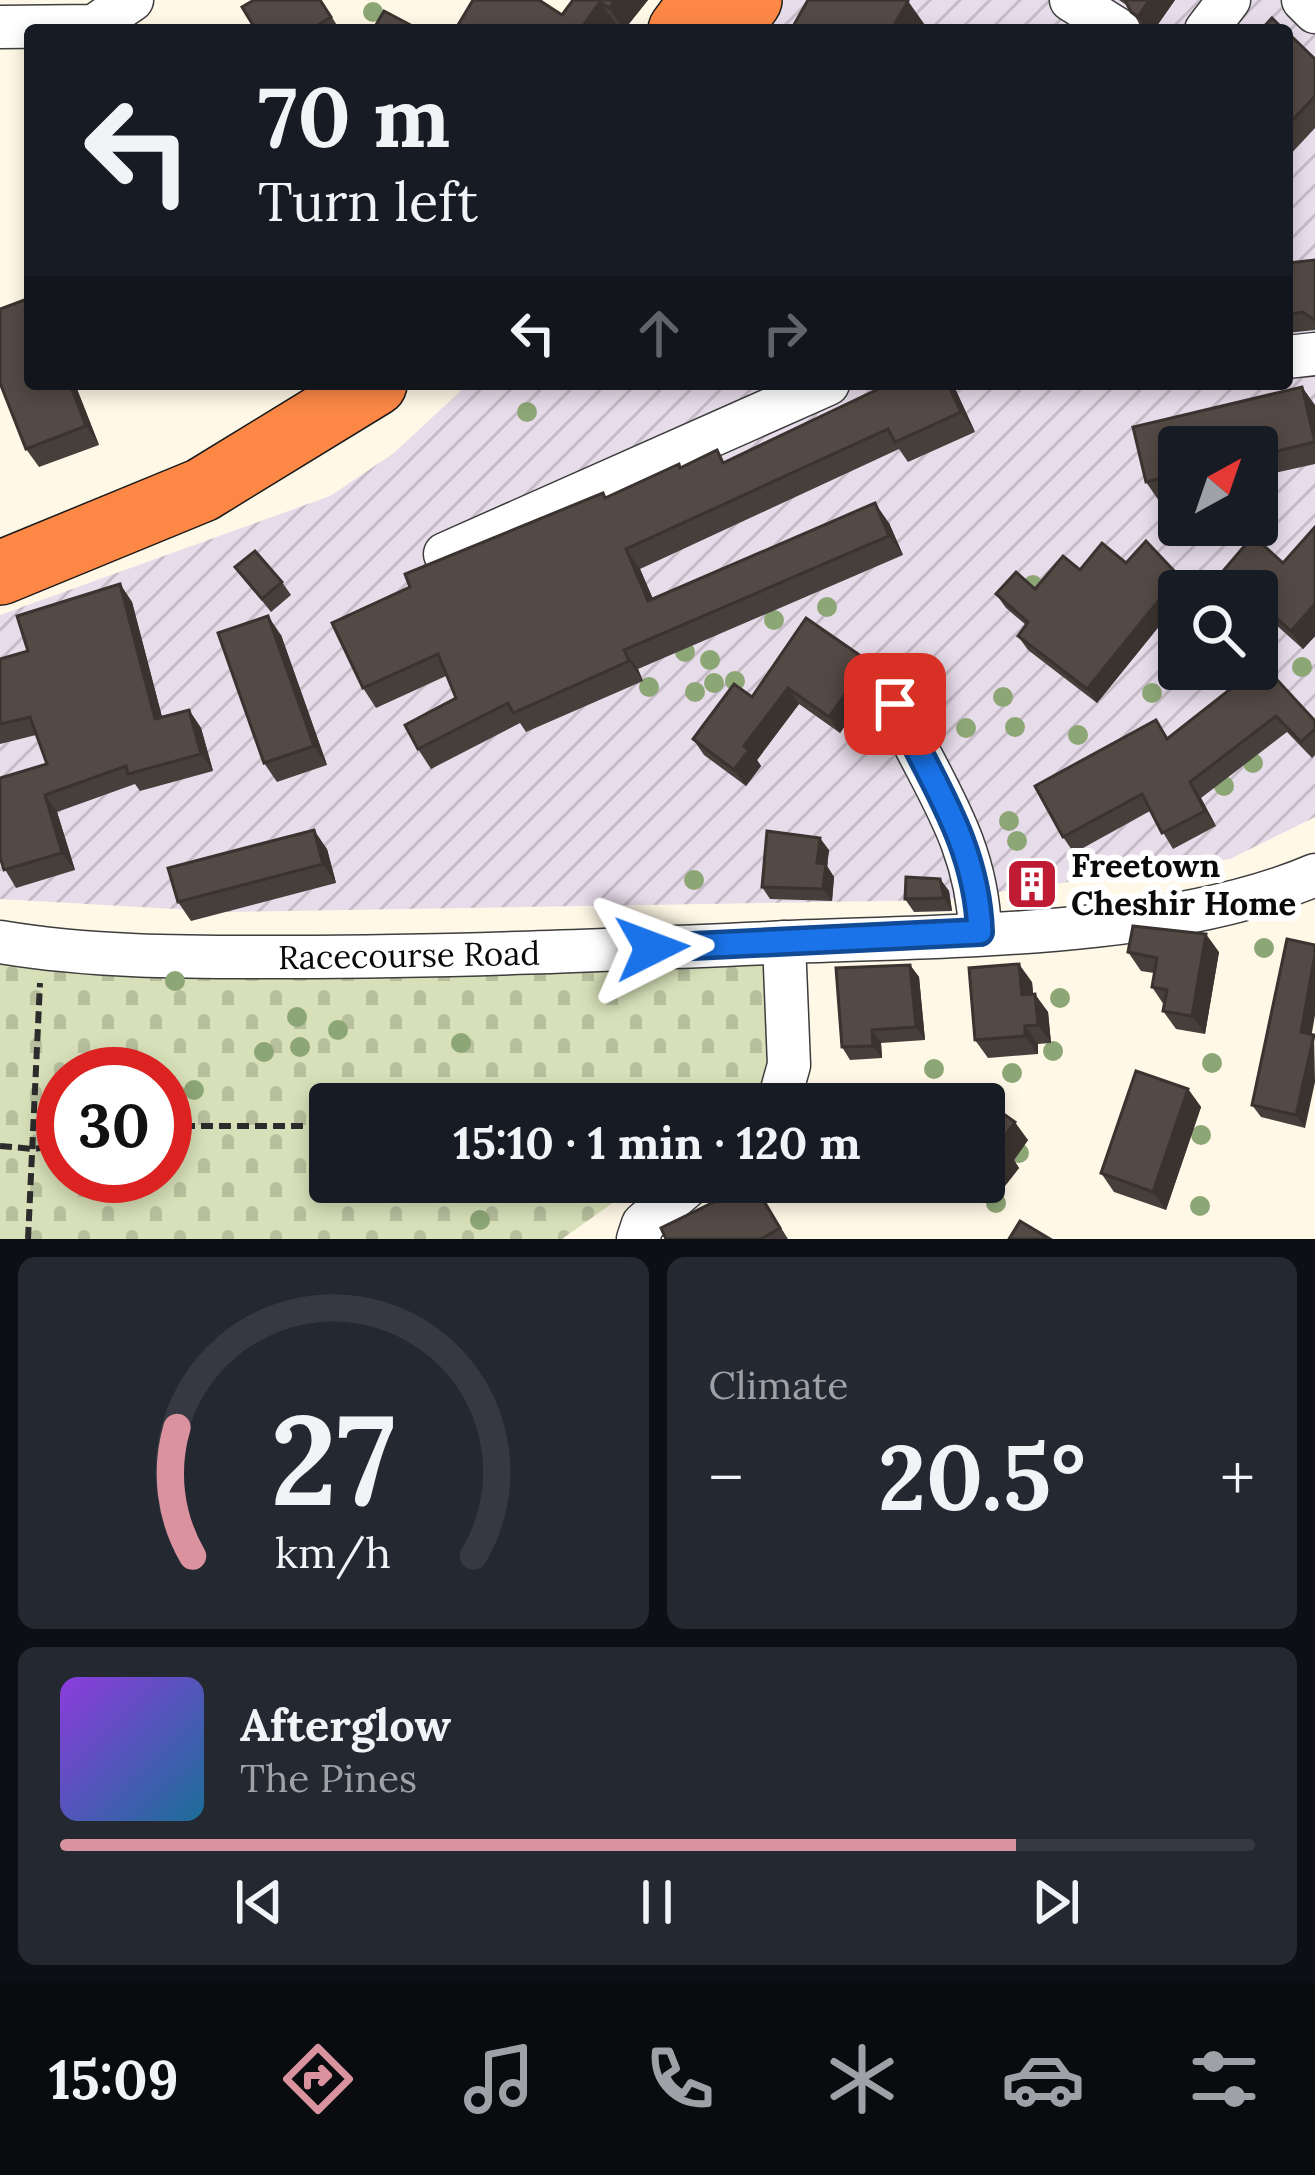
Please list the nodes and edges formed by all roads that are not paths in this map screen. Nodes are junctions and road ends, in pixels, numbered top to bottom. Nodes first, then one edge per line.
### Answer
1 (131, 0) edge
2 (1071, 0) edge
3 (1229, 0) edge
4 (1303, 0) edge
5 (1315, 11) edge
6 (97, 24) edge
7 (1109, 24) edge
8 (1211, 24) edge
9 (288, 390) edge
10 (365, 390) edge
11 (814, 390) edge
12 (0, 530) edge
13 (445, 554) edge
14 (0, 573) edge
15 (895, 704) dead end
16 (1315, 875) edge
17 (980, 932) junction
18 (784, 942) junction
19 (21, 946) edge
20 (784, 1083) edge
21 (668, 1203) edge
22 (638, 1239) edge

1 - 6 street
2 - 7 street
3 - 8 street
4 - 5 street
9 - 12 highway
10 - 14 highway
11 - 13 street
15 - 17 street
16 - 17 street, Racecourse Road
17 - 18 street, Racecourse Road
18 - 19 street, Racecourse Road
18 - 20 street
21 - 22 street

